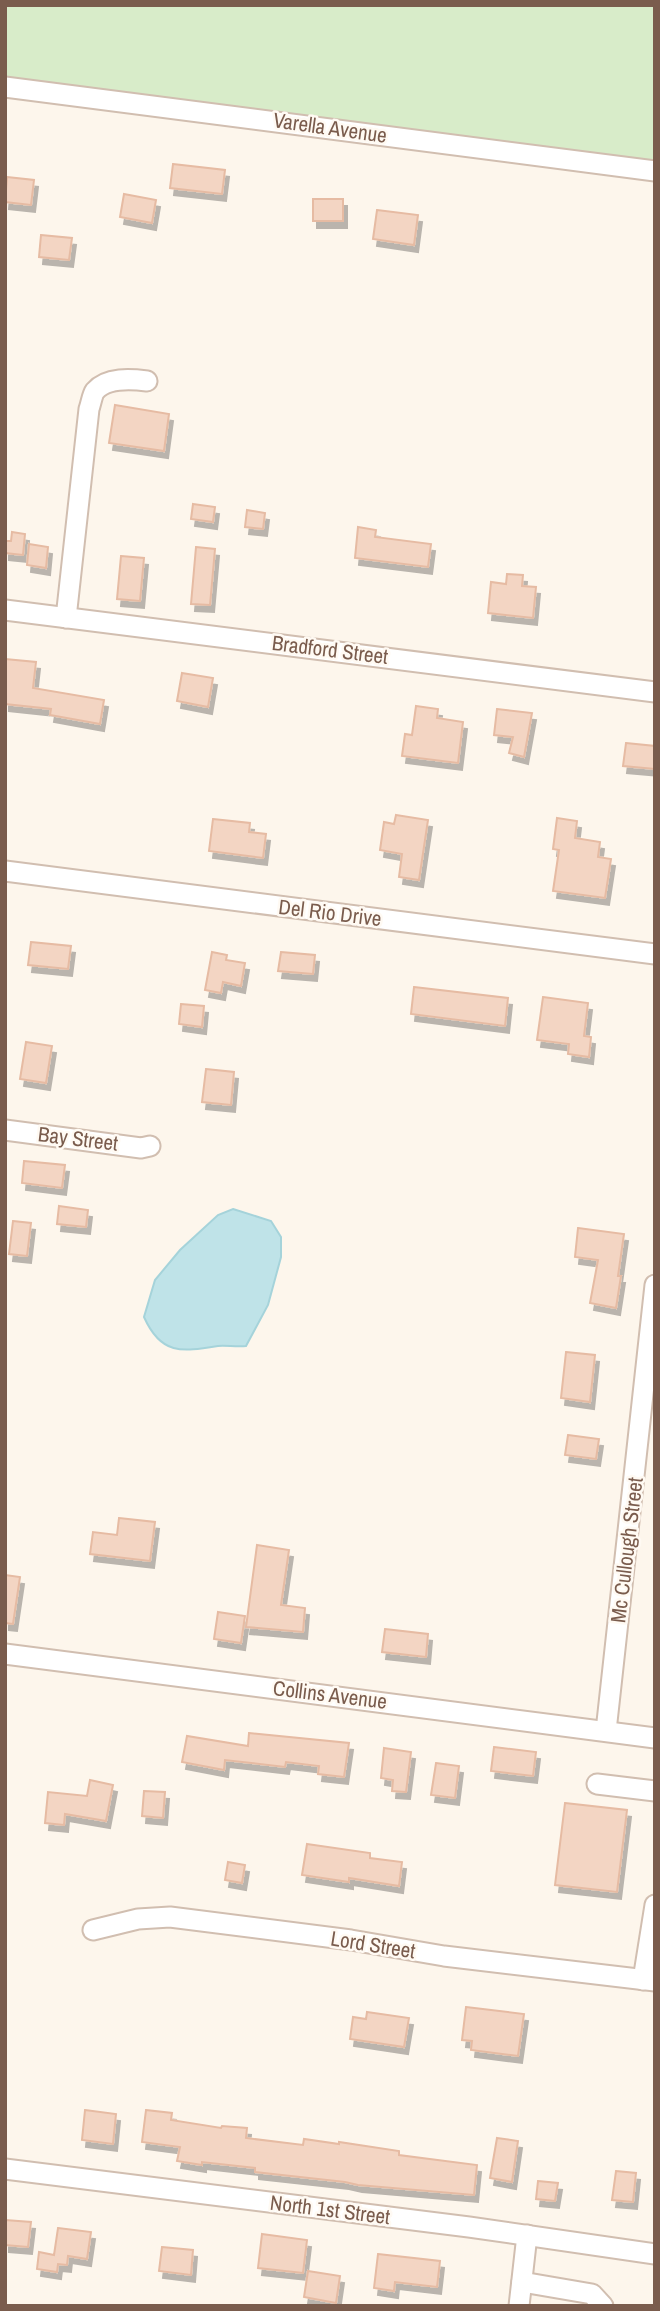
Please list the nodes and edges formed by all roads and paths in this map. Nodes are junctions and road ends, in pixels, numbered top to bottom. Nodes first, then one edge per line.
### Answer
1 (5, 87) edge
2 (655, 171) edge
3 (147, 381) dead end
4 (5, 610) edge
5 (65, 618) junction
6 (655, 692) edge
7 (5, 871) edge
8 (655, 954) edge
9 (5, 1130) edge
10 (150, 1146) dead end
11 (655, 1285) edge
12 (5, 1654) edge
13 (606, 1731) junction
14 (655, 1738) edge
15 (597, 1784) dead end
16 (655, 1791) edge
17 (655, 1905) edge
18 (93, 1930) dead end
19 (649, 1980) edge
20 (5, 2169) edge
21 (527, 2235) junction
22 (655, 2254) edge
23 (522, 2282) junction
24 (519, 2306) edge
25 (603, 2306) edge

1 - 2 street, Varella Avenue
3 - 5 street
4 - 5 street, Bradford Street
5 - 6 street, Bradford Street
7 - 8 street, Del Rio Drive
9 - 10 street, Bay Street
11 - 13 street, Mc Cullough Street
12 - 13 street, Collins Avenue
13 - 14 street, Collins Avenue
15 - 16 street
17 - 19 street
18 - 19 street, Lord Street
20 - 21 street, North 1st Street
21 - 22 street, North 1st Street
21 - 23 street
23 - 24 street
23 - 25 street

